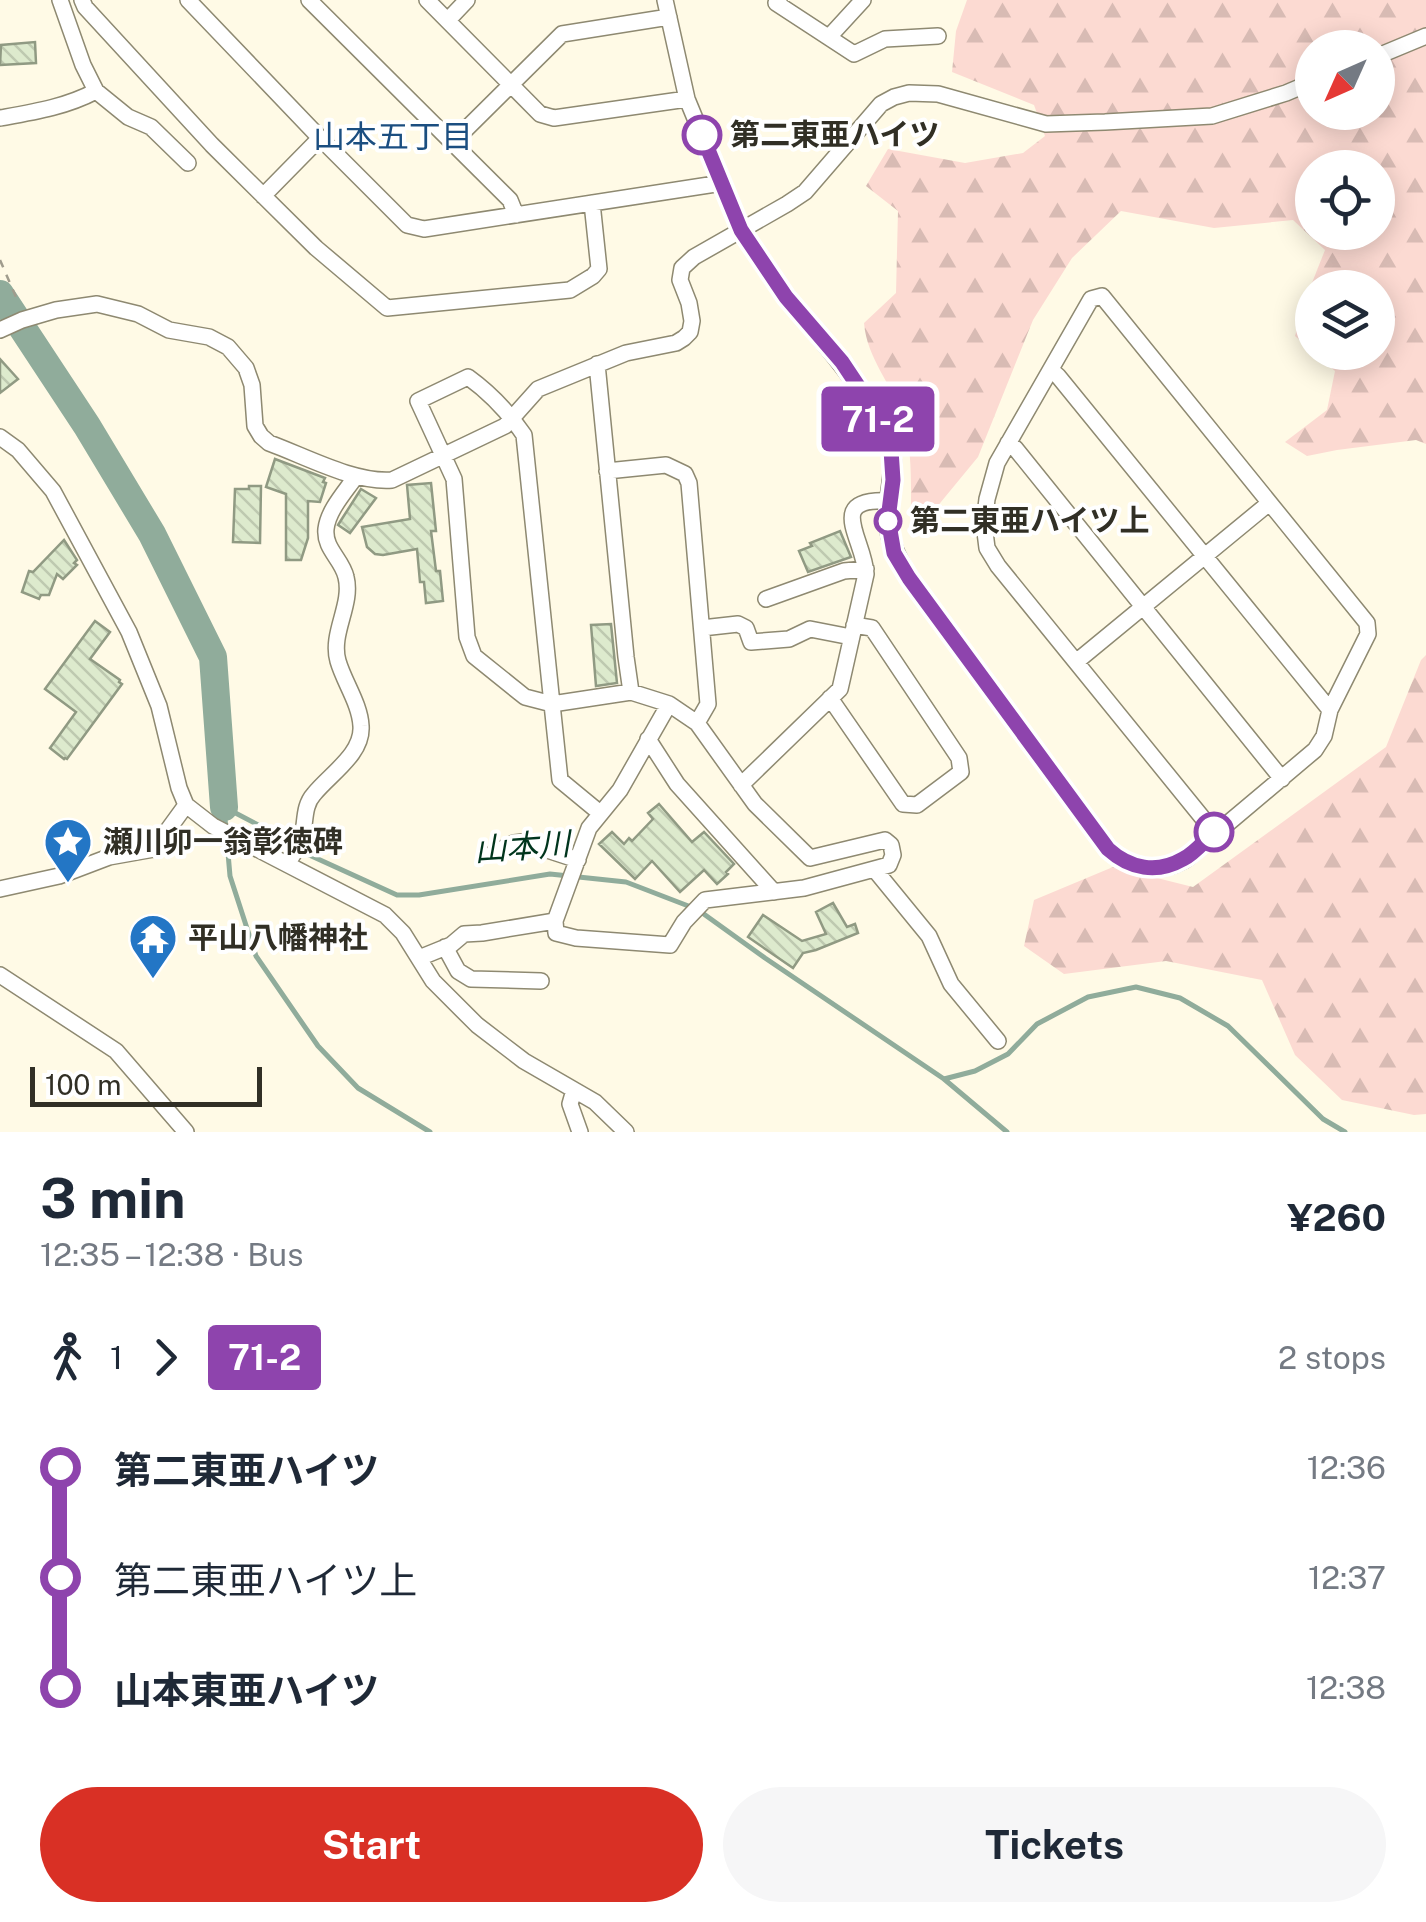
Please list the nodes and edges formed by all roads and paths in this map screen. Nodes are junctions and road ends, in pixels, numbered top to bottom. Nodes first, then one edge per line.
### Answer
1 (60, 0) edge
2 (82, 0) edge
3 (188, 0) edge
4 (309, 0) edge
5 (428, 0) edge
6 (467, 0) edge
7 (665, 0) edge
8 (779, 0) edge
9 (863, 0) edge
10 (668, 17) junction
11 (448, 20) junction
12 (938, 36) dead end
13 (1426, 36) edge
14 (829, 37) junction
15 (1395, 49) edge
16 (511, 84) junction
17 (1295, 89) edge
18 (96, 91) junction
19 (687, 99) junction
20 (0, 118) edge
21 (320, 138) junction
22 (452, 143) junction
23 (188, 164) dead end
24 (722, 182) junction
25 (263, 196) junction
26 (592, 202) junction
27 (516, 214) junction
28 (741, 230) junction
29 (0, 260) edge
30 (14, 324) edge
31 (597, 364) junction
32 (1050, 370) junction
33 (512, 417) junction
34 (0, 438) edge
35 (1008, 444) junction
36 (444, 456) junction
37 (608, 471) junction
38 (356, 476) junction
39 (890, 501) junction
40 (1268, 504) junction
41 (1205, 556) junction
42 (866, 569) junction
43 (766, 598) dead end
44 (1143, 607) junction
45 (702, 628) junction
46 (853, 631) junction
47 (1076, 662) junction
48 (632, 692) junction
49 (830, 698) junction
50 (552, 704) junction
51 (669, 704) junction
52 (1330, 710) junction
53 (697, 723) junction
54 (648, 740) junction
55 (1282, 779) junction
56 (741, 784) junction
57 (186, 806) junction
58 (600, 813) junction
59 (1214, 832) junction
60 (492, 854) dead end
61 (287, 864) junction
62 (876, 870) junction
63 (573, 875) junction
64 (0, 889) edge
65 (774, 892) junction
66 (555, 921) junction
67 (445, 947) junction
68 (419, 958) junction
69 (0, 975) edge
70 (541, 980) dead end
71 (998, 1041) dead end
72 (574, 1090) junction
73 (186, 1132) edge
74 (580, 1132) edge
75 (626, 1132) edge

1 - 18 street
2 - 25 street
3 - 21 street
4 - 22 street
5 - 11 street
6 - 11 street
7 - 10 street
8 - 14 street
9 - 14 street
10 - 16 street
10 - 19 street
11 - 16 street
12 - 14 street
13 - 15 street
16 - 19 street
16 - 22 street
17 - 28 street
18 - 20 street
18 - 23 street
19 - 24 street
21 - 25 street
21 - 27 street
22 - 27 street
24 - 26 street
24 - 28 street
25 - 26 street
26 - 27 street
28 - 31 street
28 - 39 street
29 - 30 path
30 - 38 street
31 - 33 street
31 - 37 street
32 - 35 street
32 - 40 street
32 - 41 street
33 - 36 street
33 - 36 street
33 - 50 street
34 - 57 street
35 - 44 street
35 - 47 street
36 - 38 street
36 - 50 street
37 - 45 street
37 - 48 street
38 - 61 street
39 - 42 street
39 - 59 street
40 - 41 street
40 - 52 street
41 - 44 street
41 - 52 street
42 - 43 street
42 - 46 street
44 - 47 street
44 - 55 street
45 - 46 street
45 - 53 street
46 - 49 street
46 - 49 street
47 - 59 street
48 - 50 street
48 - 51 street
49 - 56 street
50 - 58 street
51 - 53 street
51 - 54 street
52 - 55 street
53 - 56 street
54 - 58 street
54 - 65 street
55 - 59 street
56 - 62 street
57 - 61 street
57 - 64 street
58 - 63 street
60 - 63 street
61 - 68 street
62 - 65 street
62 - 71 street
63 - 66 street
65 - 66 street
66 - 67 street
67 - 68 street
67 - 70 street
68 - 72 street
69 - 73 street
72 - 74 street
72 - 75 street

